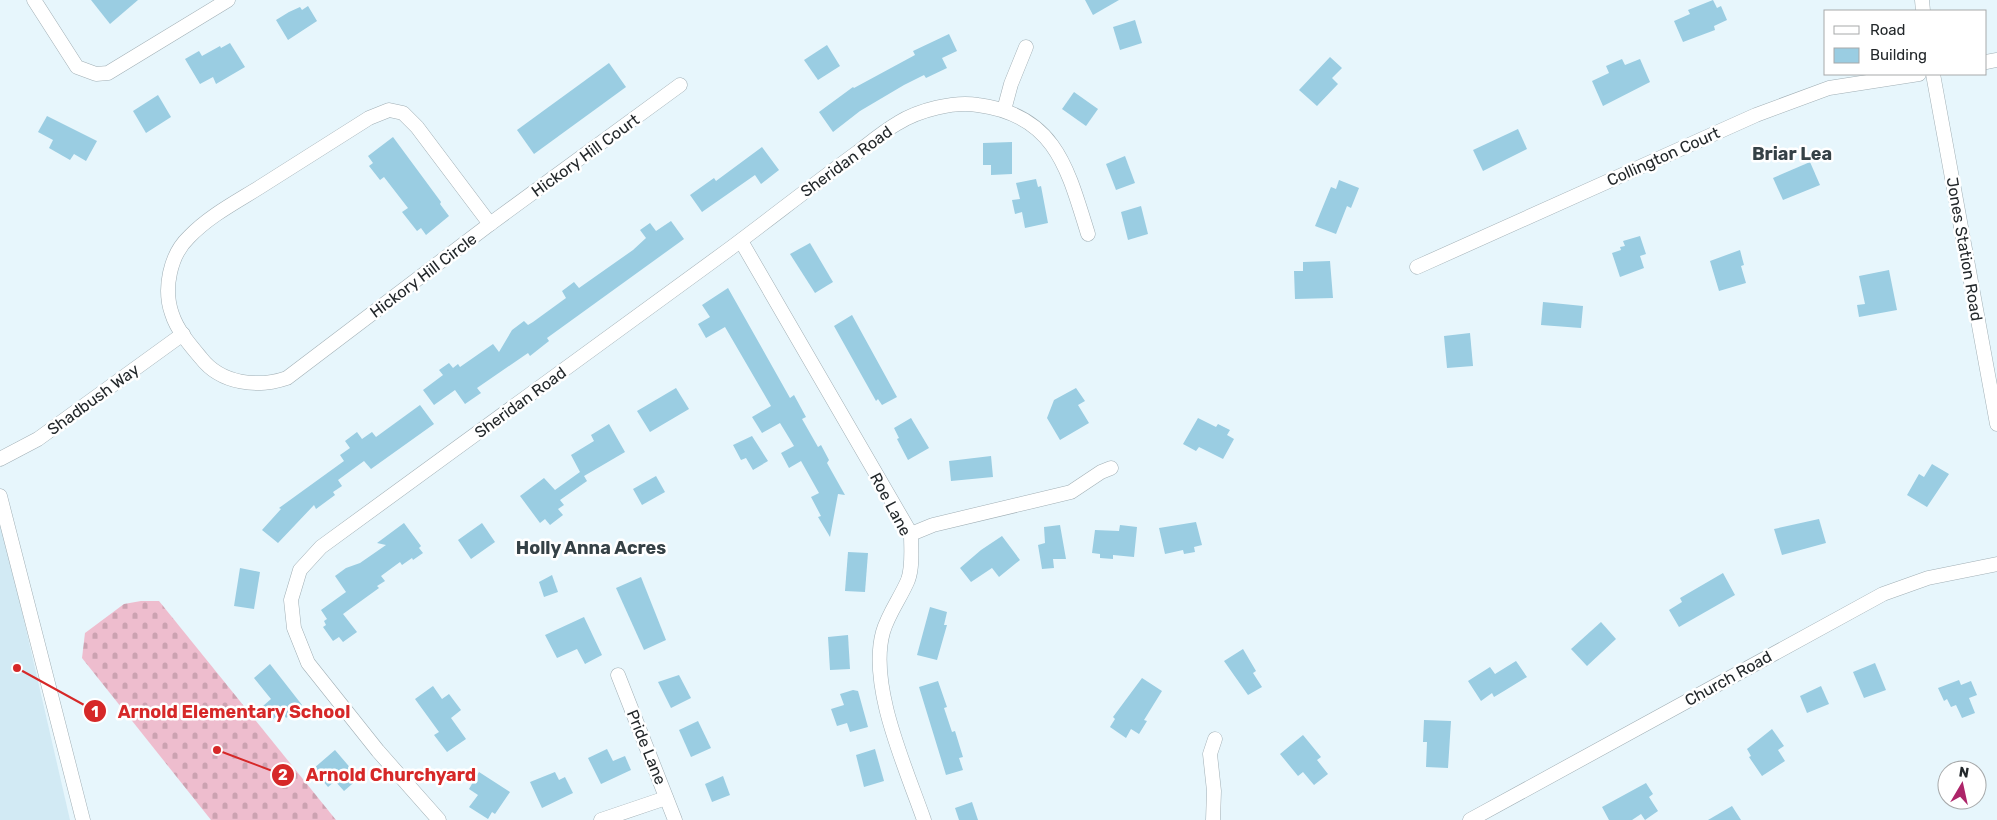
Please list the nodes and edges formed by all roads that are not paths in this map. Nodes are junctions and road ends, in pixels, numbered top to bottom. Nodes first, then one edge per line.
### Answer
1 (34, 0) edge
2 (228, 0) edge
3 (1026, 48) dead end
4 (1913, 75) edge
5 (1933, 75) edge
6 (680, 85) dead end
7 (1004, 110) junction
8 (490, 224) junction
9 (1088, 234) dead end
10 (740, 240) junction
11 (1417, 267) dead end
12 (182, 334) junction
13 (1997, 424) edge
14 (0, 459) edge
15 (1111, 468) dead end
16 (0, 496) edge
17 (911, 534) junction
18 (1997, 564) edge
19 (618, 675) dead end
20 (1215, 739) dead end
21 (666, 798) junction
22 (83, 820) edge
23 (439, 820) edge
24 (601, 820) edge
25 (675, 820) edge
26 (924, 820) edge
27 (1213, 820) edge
28 (1470, 820) edge

1 - 2 street
3 - 7 street
4 - 11 street, Collington Court
5 - 13 street, Jones Station Road
6 - 8 street, Hickory Hill Court
7 - 9 street, Sheridan Road
7 - 10 street, Sheridan Road
8 - 12 street, Hickory Hill Circle
8 - 12 street, Hickory Hill Circle
10 - 17 street, Roe Lane
10 - 23 street, Sheridan Road
12 - 14 street, Shadbush Way
15 - 17 street
16 - 22 street
17 - 26 street, Roe Lane
18 - 28 street, Church Road
19 - 21 street, Pride Lane
20 - 27 street
21 - 24 street
21 - 25 street, Pride Lane

